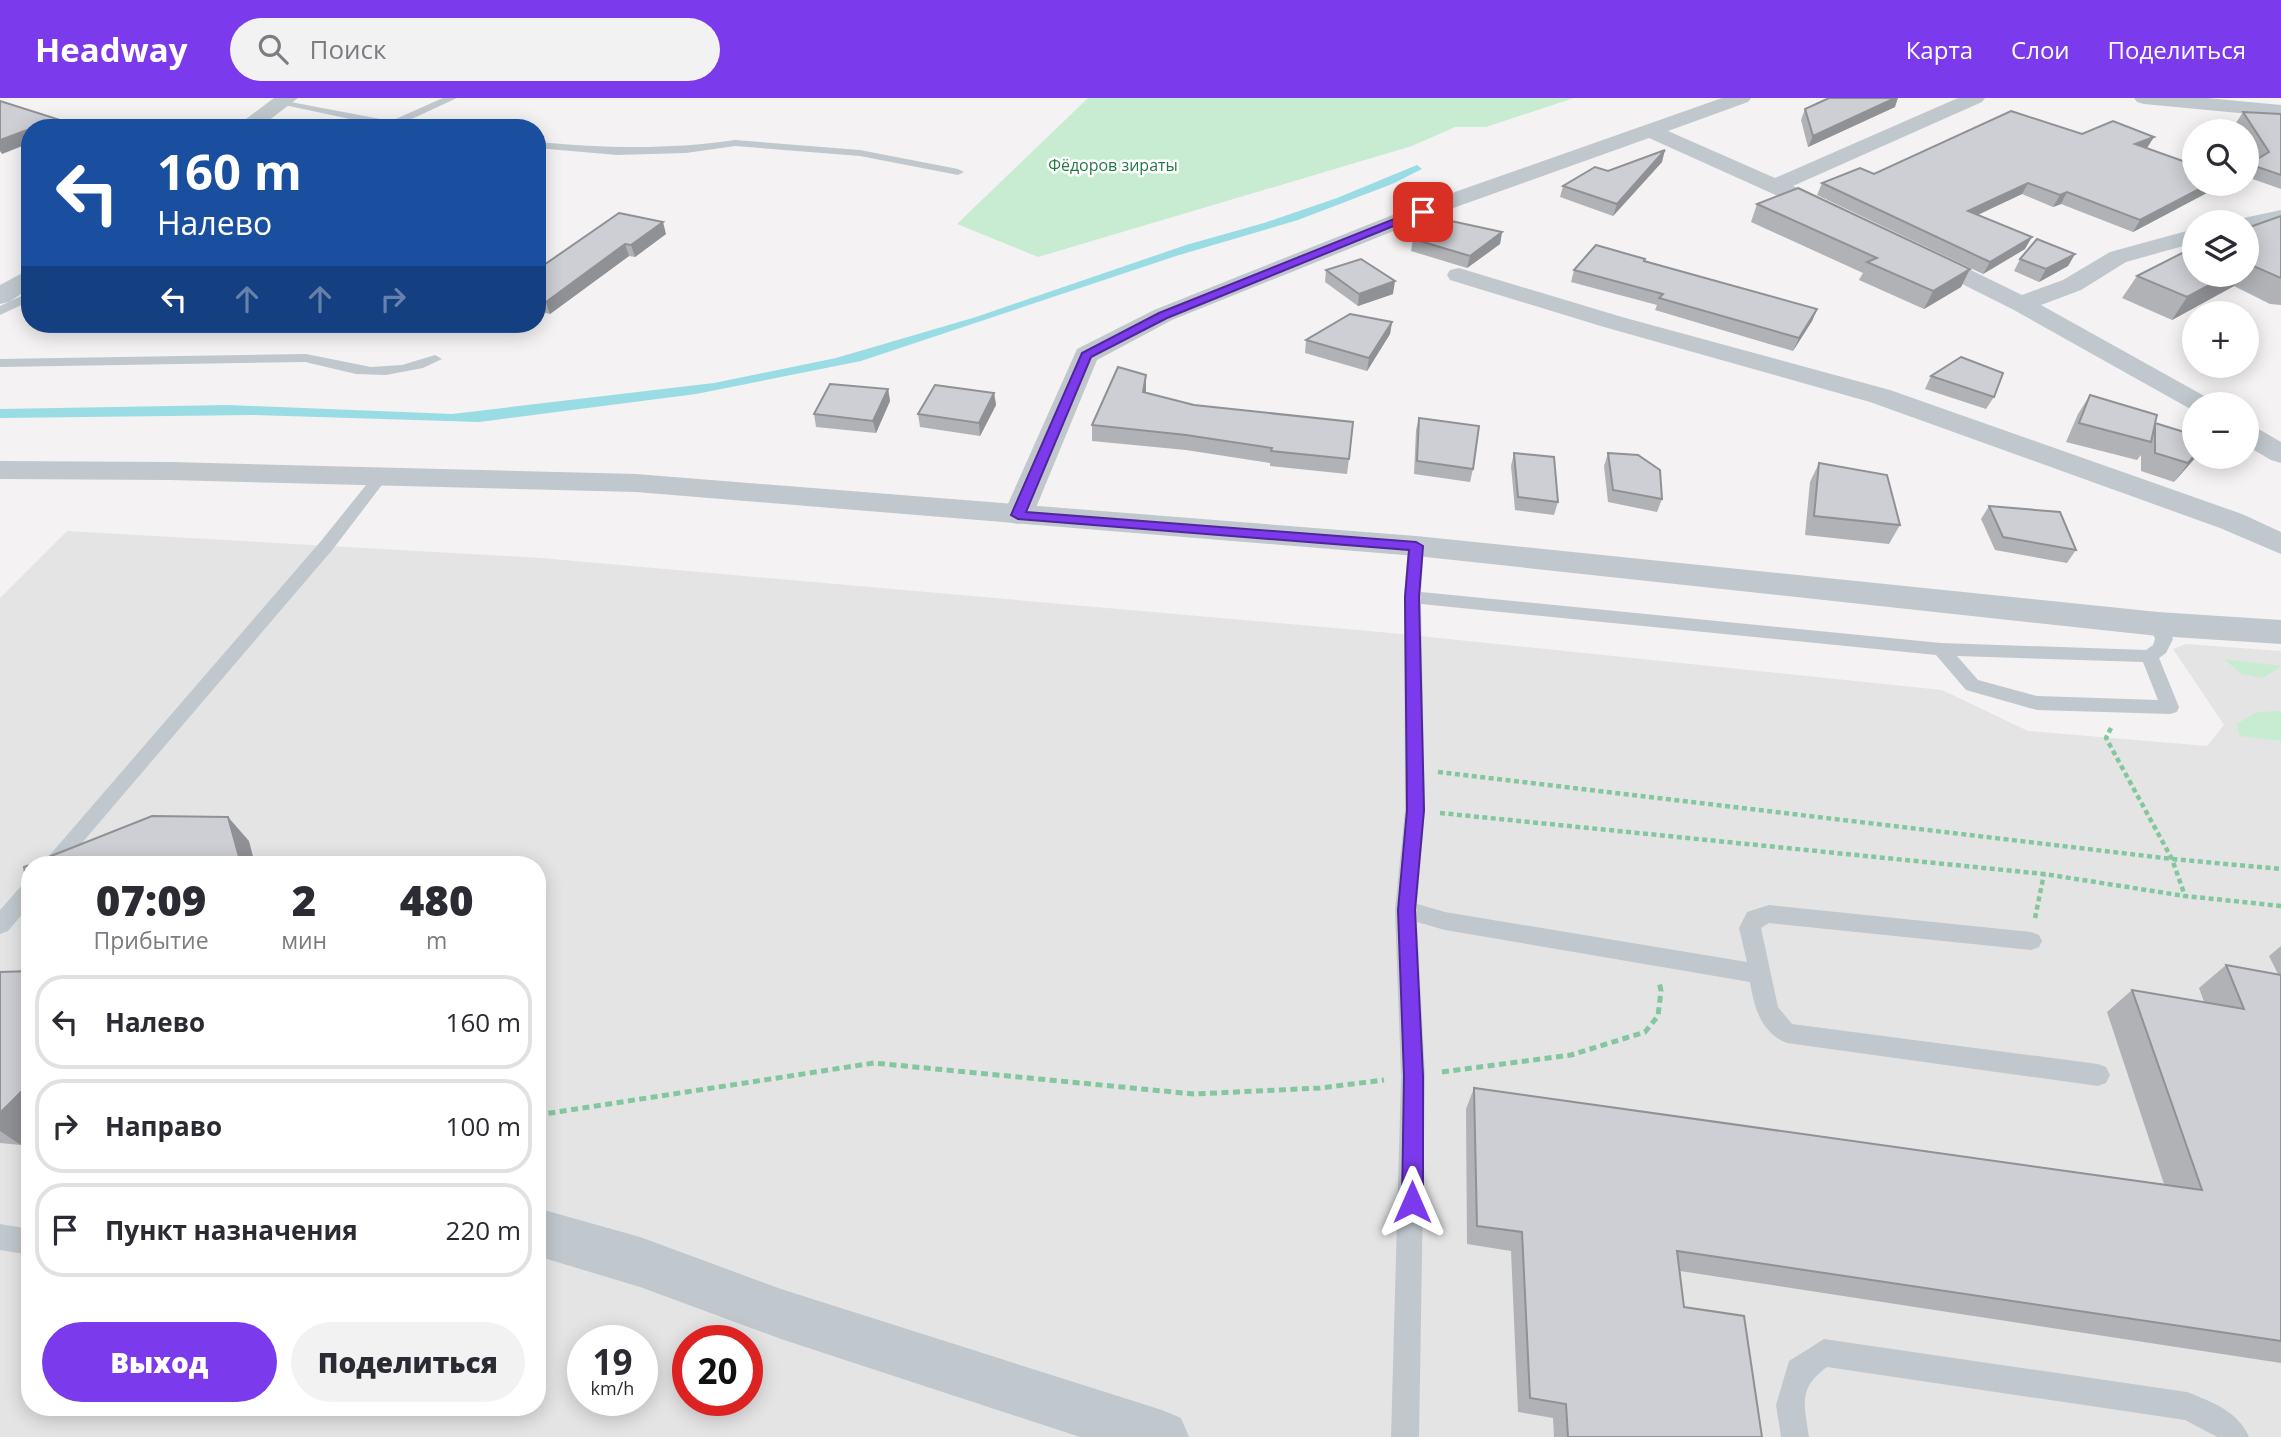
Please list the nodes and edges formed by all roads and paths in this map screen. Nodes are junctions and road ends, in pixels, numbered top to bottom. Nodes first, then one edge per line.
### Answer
1 (452, 98) edge
2 (1741, 98) edge
3 (1975, 98) edge
4 (2144, 98) edge
5 (2165, 99) edge
6 (284, 100) edge
7 (2281, 111) edge
8 (258, 119) edge
9 (360, 119) edge
10 (404, 119) edge
11 (1651, 131) junction
12 (546, 146) edge
13 (958, 172) dead end
14 (1775, 186) junction
15 (2281, 217) edge
16 (1854, 222) edge
17 (2259, 222) edge
18 (2182, 239) edge
19 (1900, 244) edge
20 (1459, 275) dead end
21 (21, 282) edge
22 (0, 296) edge
23 (21, 300) edge
24 (2021, 304) junction
25 (0, 311) edge
26 (317, 344) dead end
27 (306, 358) junction
28 (435, 359) dead end
29 (0, 363) edge
30 (2182, 395) edge
31 (2259, 440) edge
32 (2281, 454) edge
33 (0, 470) edge
34 (380, 477) junction
35 (1018, 515) junction
36 (2281, 544) edge
37 (1416, 546) junction
38 (1412, 597) junction
39 (2158, 624) junction
40 (2281, 632) edge
41 (1941, 649) junction
42 (2148, 656) junction
43 (2123, 705) junction
44 (1416, 769) junction
45 (1415, 810) junction
46 (59, 856) edge
47 (2172, 859) junction
48 (2281, 869) edge
49 (2044, 874) junction
50 (2185, 896) junction
51 (21, 900) edge
52 (2281, 906) edge
53 (1406, 910) junction
54 (0, 925) edge
55 (2031, 941) joint
56 (1651, 956) junction
57 (1760, 974) junction
58 (2098, 1075) dead end
59 (1413, 1076) junction
60 (546, 1114) edge
61 (546, 1235) edge
62 (0, 1237) edge
63 (21, 1240) edge
64 (1162, 1437) edge
65 (1405, 1437) edge
66 (1795, 1437) edge
67 (2235, 1437) edge

1 - 10 lane
2 - 11 street
3 - 14 street
4 - 5 street
5 - 7 street
6 - 8 street
6 - 9 lane
11 - 14 street
11 - 35 street
12 - 13 lane
14 - 16 street
15 - 17 street
18 - 24 street
19 - 24 street
20 - 36 street
21 - 22 street
23 - 25 lane
24 - 30 street
26 - 27 lane
27 - 28 lane
27 - 29 lane
31 - 32 street
33 - 34 street
34 - 35 street
34 - 46 lane
35 - 37 street
37 - 38 lane
37 - 39 street
38 - 41 lane
38 - 44 lane
39 - 40 street
39 - 42 lane
41 - 42 lane
41 - 43 lane
42 - 43 lane
43 - 47 path
44 - 45 lane
44 - 47 path
45 - 49 path
45 - 53 lane
47 - 48 path
47 - 50 path
49 - 50 path
49 - 55 path
50 - 52 path
51 - 54 lane
53 - 56 lane
53 - 59 lane
55 - 57 lane
56 - 57 lane
56 - 59 path
57 - 58 lane
59 - 60 path
59 - 65 lane
61 - 64 street
62 - 63 lane
66 - 67 lane

